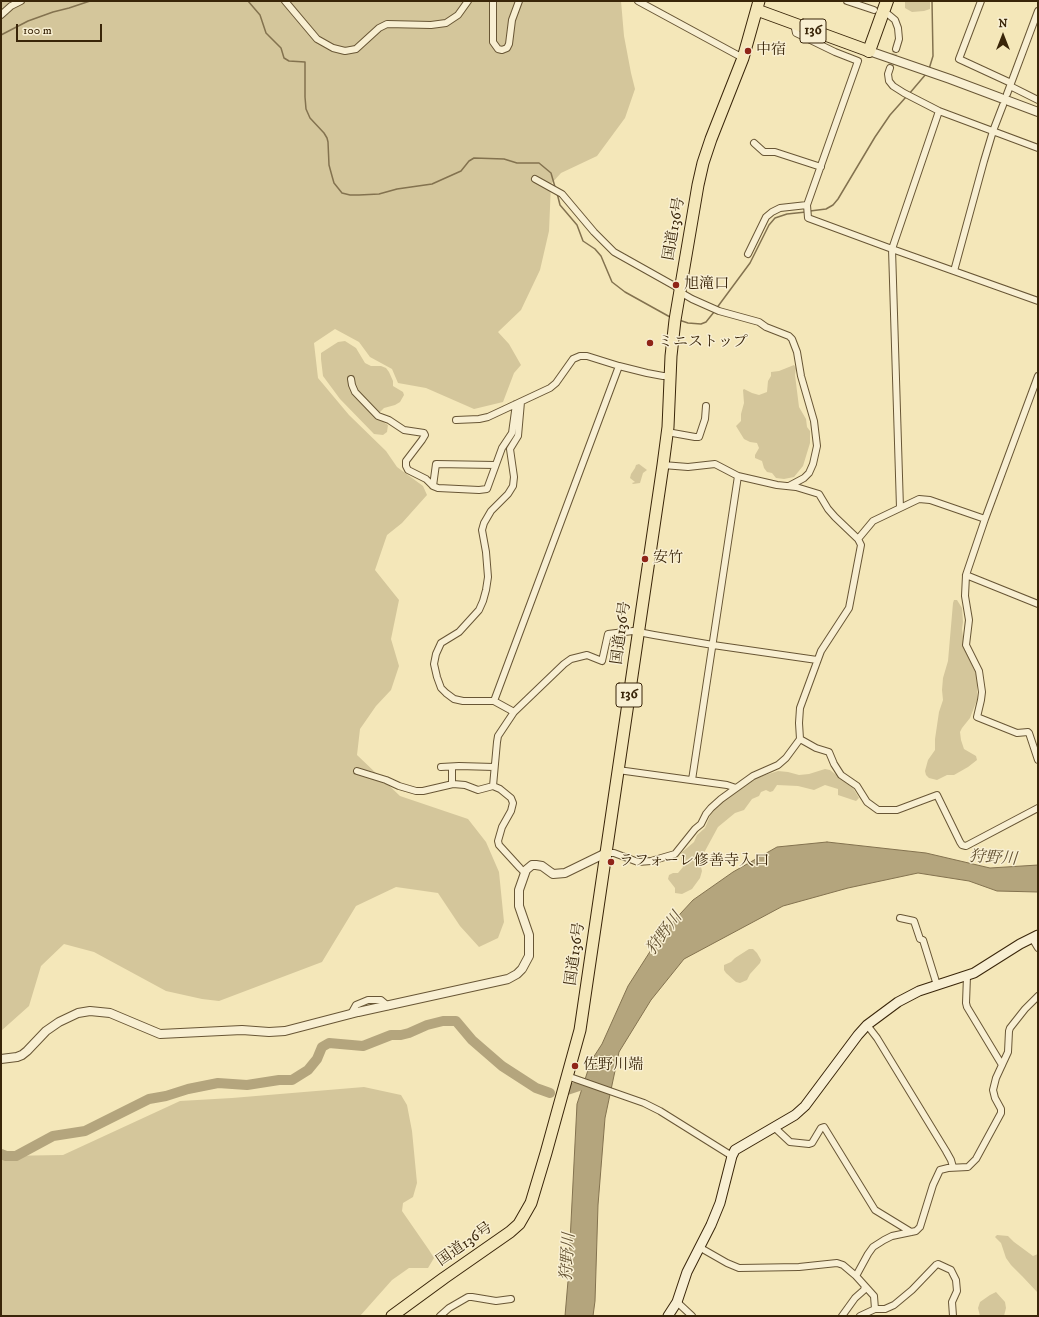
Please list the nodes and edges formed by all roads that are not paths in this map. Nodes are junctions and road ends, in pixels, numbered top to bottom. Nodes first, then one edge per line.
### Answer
1 (21, 1) edge
2 (286, 1) edge
3 (468, 1) edge
4 (492, 1) edge
5 (519, 1) edge
6 (638, 1) edge
7 (847, 1) edge
8 (887, 1) edge
9 (981, 1) edge
10 (755, 4) edge
11 (874, 10) dead end
12 (1038, 11) edge
13 (1, 15) edge
14 (889, 16) dead end
15 (794, 24) junction
16 (896, 49) tunnel mouth
17 (869, 51) junction
18 (743, 58) junction
19 (890, 68) tunnel mouth
20 (1010, 84) junction
21 (1007, 94) dead end
22 (1038, 100) edge
23 (1003, 105) dead end
24 (939, 111) junction
25 (1038, 112) edge
26 (993, 131) junction
27 (754, 143) dead end
28 (1038, 148) edge
29 (821, 167) junction
30 (535, 179) dead end
31 (807, 206) junction
32 (892, 250) junction
33 (748, 254) dead end
34 (954, 271) junction
35 (680, 290) junction
36 (1038, 301) edge
37 (619, 366) junction
38 (670, 376) junction
39 (1038, 376) edge
40 (351, 379) dead end
41 (518, 403) junction
42 (706, 406) dead end
43 (456, 420) dead end
44 (667, 432) junction
45 (663, 465) junction
46 (495, 466) junction
47 (738, 476) junction
48 (433, 486) junction
49 (789, 486) junction
50 (900, 508) junction
51 (985, 519) junction
52 (858, 539) junction
53 (966, 575) junction
54 (1038, 604) edge
55 (638, 632) junction
56 (713, 645) junction
57 (817, 660) junction
58 (494, 701) junction
59 (514, 712) junction
60 (800, 739) junction
61 (1038, 760) edge
62 (452, 766) junction
63 (494, 766) junction
64 (441, 767) dead end
65 (618, 770) junction
66 (357, 771) dead end
67 (692, 780) junction
68 (452, 784) junction
69 (493, 786) junction
70 (736, 788) junction
71 (1038, 808) edge
72 (606, 853) junction
73 (524, 872) junction
74 (900, 918) dead end
75 (1035, 936) edge
76 (1038, 948) edge
77 (966, 976) junction
78 (937, 986) junction
79 (1038, 996) edge
80 (867, 1025) junction
81 (1, 1059) edge
82 (1002, 1065) junction
83 (570, 1077) junction
84 (774, 1127) junction
85 (732, 1156) junction
86 (953, 1168) junction
87 (911, 1232) junction
88 (699, 1247) junction
89 (856, 1276) junction
90 (865, 1286) junction
91 (511, 1299) dead end
92 (677, 1302) junction
93 (875, 1309) junction
94 (392, 1316) edge
95 (440, 1316) edge
96 (668, 1316) edge
97 (692, 1316) edge
98 (842, 1316) edge
99 (860, 1316) edge
100 (953, 1316) edge

1 - 13 street
2 - 3 street
4 - 5 street
6 - 18 street
7 - 11 street
8 - 17 highway
9 - 20 street
10 - 15 highway, 国道136号 / 136
10 - 18 highway, 国道136号 / 136
12 - 20 street
14 - 16 street
15 - 17 highway, 国道136号 / 136
15 - 29 street
17 - 25 street
18 - 35 highway, 国道136号 / 136
19 - 24 street
20 - 21 street
20 - 22 street
23 - 26 street
24 - 26 street
24 - 32 street
26 - 28 street
26 - 34 street
27 - 29 street
29 - 31 street
30 - 35 street
31 - 32 street
31 - 33 street
32 - 34 street
32 - 50 street
34 - 36 street
35 - 38 highway, 国道136号 / 136
35 - 49 street
37 - 38 street
37 - 41 street
37 - 58 street
38 - 44 highway, 国道136号 / 136
39 - 51 street
40 - 48 street
41 - 43 street
41 - 46 street
41 - 58 street
42 - 44 street
44 - 45 highway, 国道136号 / 136
45 - 47 street
45 - 55 highway, 国道136号 / 136
46 - 48 street
46 - 48 street
47 - 49 street
47 - 56 street
49 - 52 street
50 - 51 street
50 - 52 street
51 - 53 street
52 - 57 street
53 - 54 street
53 - 61 street
55 - 56 street
55 - 59 street
55 - 65 highway, 国道136号 / 136
56 - 57 street
56 - 67 street
57 - 60 street
58 - 59 street
59 - 63 street
60 - 70 street
60 - 71 street
62 - 63 street
62 - 64 street
62 - 68 street
63 - 69 street
65 - 67 street
65 - 72 highway, 国道136号 / 136
66 - 68 street
67 - 70 street
68 - 69 street
69 - 73 street
70 - 72 street
72 - 73 street
72 - 83 highway, 国道136号 / 136
73 - 81 street
74 - 78 street
75 - 76 street
75 - 77 main road
77 - 78 main road
77 - 82 street
78 - 80 main road
79 - 82 street
80 - 84 main road
80 - 86 street
82 - 86 street
83 - 85 street
83 - 94 highway, 国道136号 / 136
84 - 85 main road
84 - 87 street
85 - 88 main road
86 - 87 street
87 - 89 street
88 - 89 street
88 - 92 main road
89 - 90 street
90 - 93 street
90 - 98 street
91 - 95 street
92 - 96 main road
92 - 97 street
93 - 99 street
93 - 100 street

